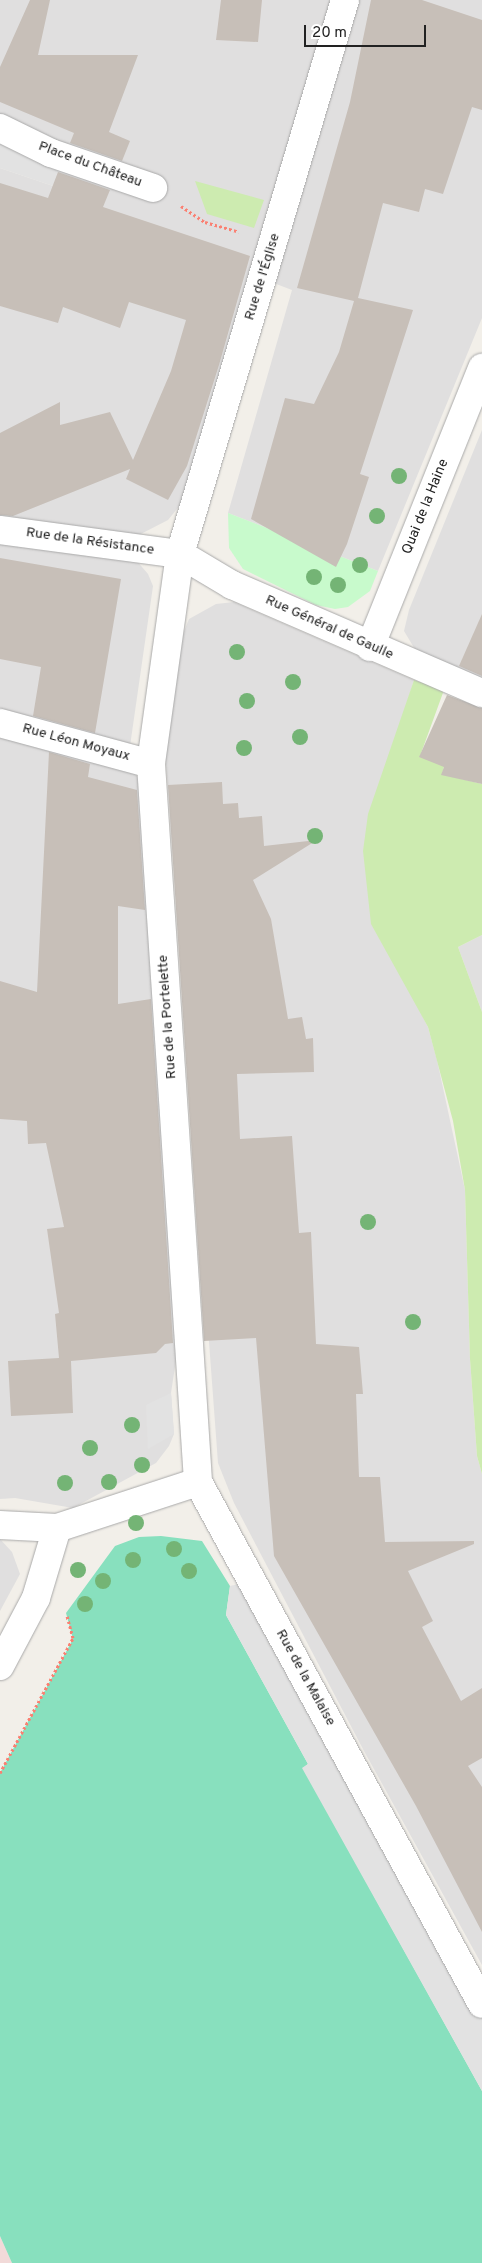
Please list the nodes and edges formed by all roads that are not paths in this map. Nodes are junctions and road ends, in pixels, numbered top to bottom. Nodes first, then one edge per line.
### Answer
1 (345, 0) edge
2 (0, 128) edge
3 (153, 188) dead end
4 (482, 368) edge
5 (0, 530) edge
6 (180, 554) junction
7 (370, 647) junction
8 (482, 693) edge
9 (0, 723) edge
10 (151, 764) junction
11 (198, 1482) junction
12 (0, 1525) edge
13 (57, 1528) junction
14 (0, 1666) edge
15 (482, 2004) edge

1 - 6 street, Rue de l'Église
2 - 3 street, Place du Château
4 - 7 street, Quai de la Haine
5 - 6 street, Rue de la Résistance
6 - 7 street, Rue Général de Gaulle
6 - 10 street, Rue de la Portelette
7 - 8 street, Rue Général de Gaulle
9 - 10 street, Rue Léon Moyaux
10 - 11 street, Rue de la Portelette
11 - 13 street
11 - 15 street, Rue de la Malaise
12 - 13 street
13 - 14 street

